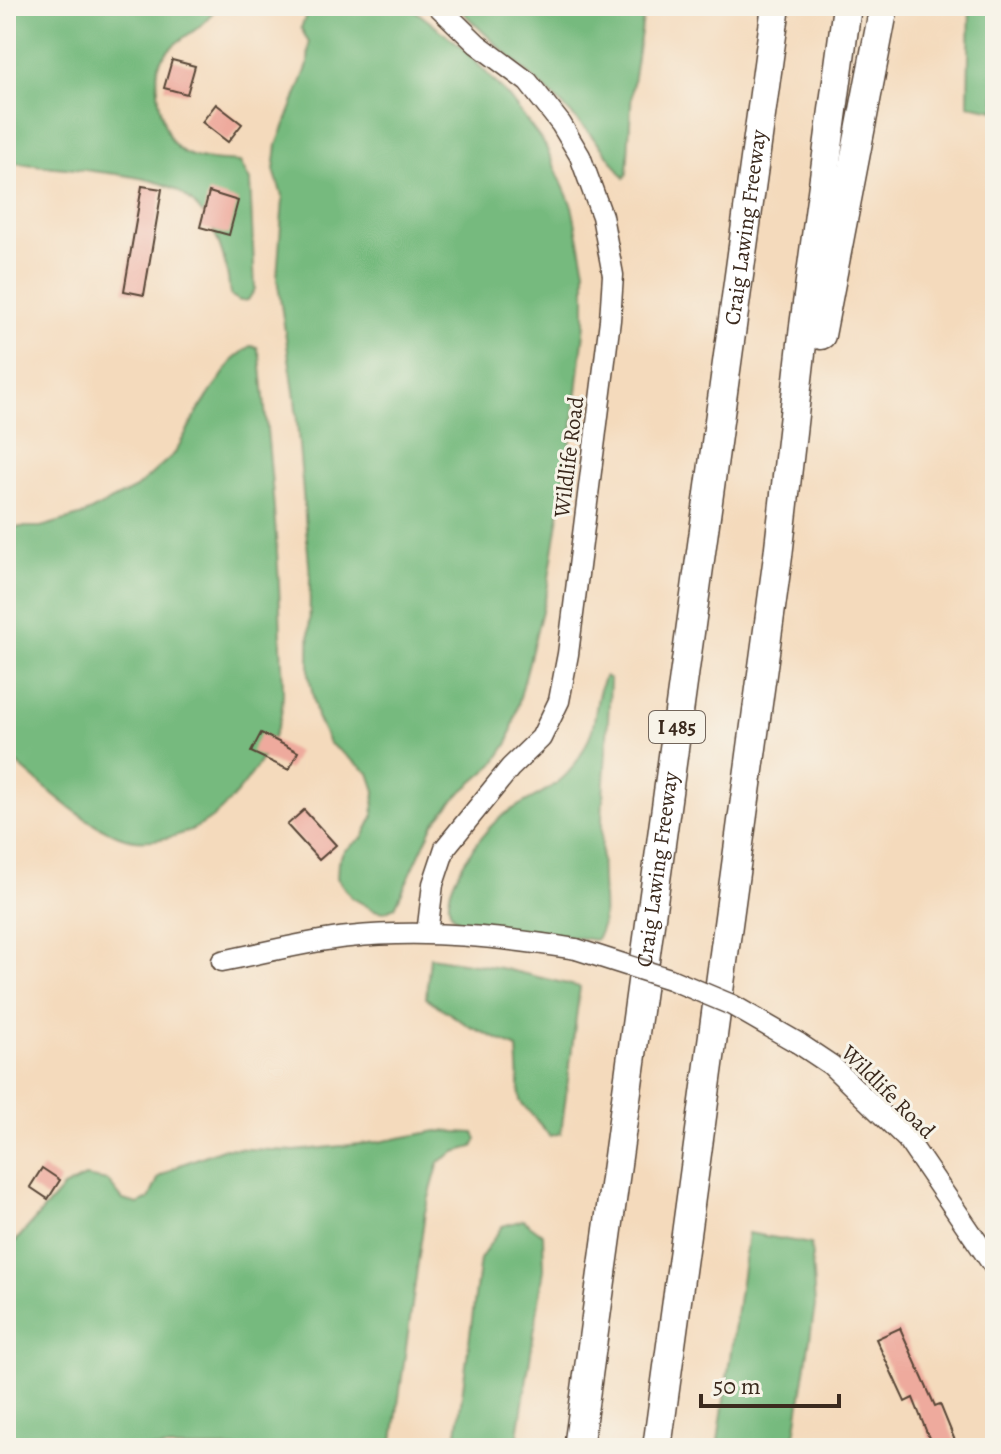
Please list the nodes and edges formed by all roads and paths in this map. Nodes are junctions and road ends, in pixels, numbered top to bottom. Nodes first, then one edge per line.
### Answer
1 (438, 6) edge
2 (776, 6) edge
3 (847, 6) edge
4 (884, 6) edge
5 (778, 556) junction
6 (427, 934) junction
7 (222, 961) dead end
8 (995, 1268) edge
9 (578, 1448) edge
10 (657, 1448) edge

1 - 6 street, Wildlife Road
2 - 9 highway, Craig Lawing Freeway / I 485
3 - 5 highway
4 - 5 highway
5 - 10 highway
6 - 7 street, Wildlife Road
6 - 8 street, Wildlife Road, bridge

